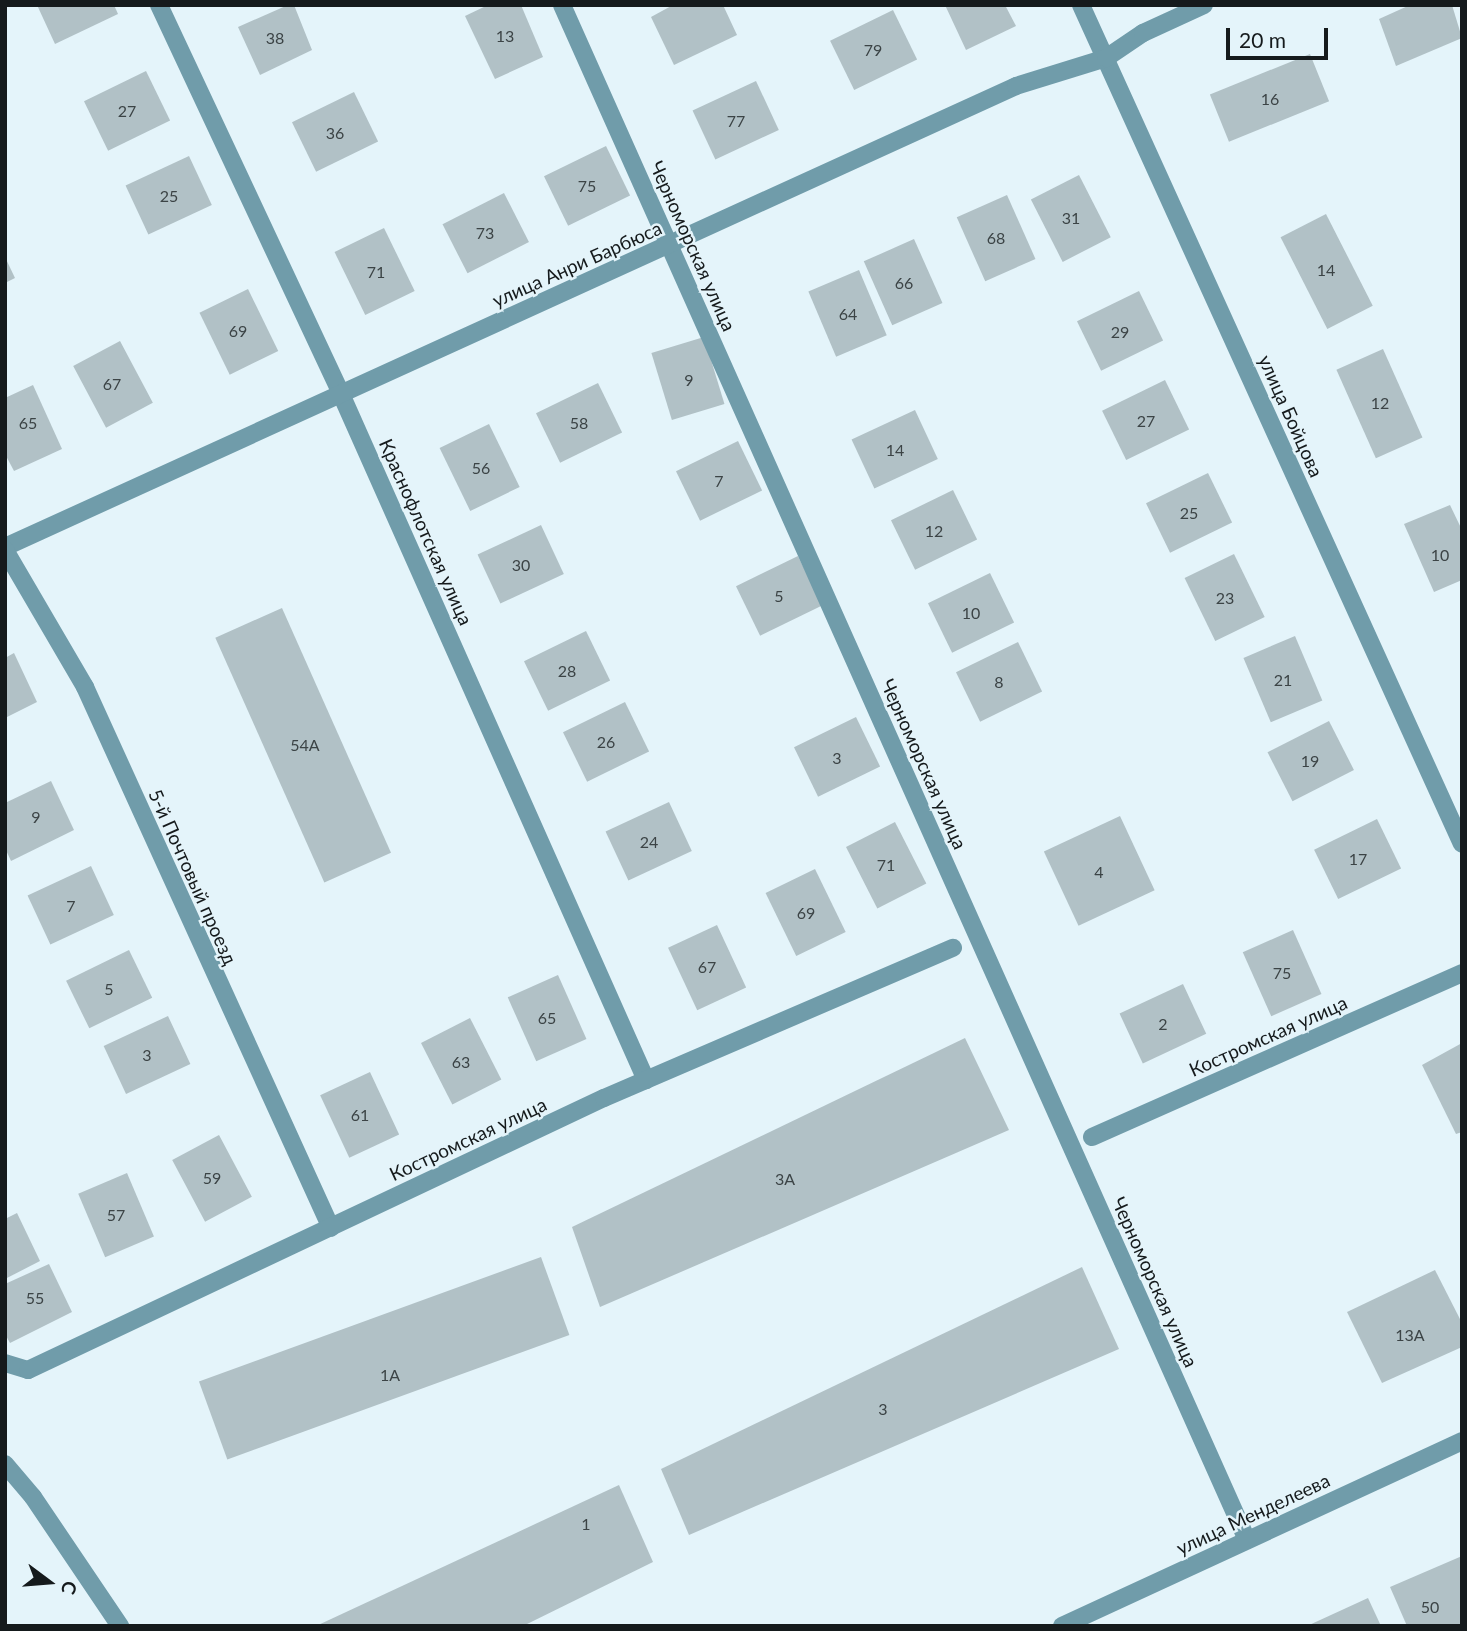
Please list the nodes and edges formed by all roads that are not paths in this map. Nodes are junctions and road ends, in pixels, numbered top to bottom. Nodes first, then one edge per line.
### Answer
1 (159, 5) edge
2 (562, 5) edge
3 (1081, 5) edge
4 (1204, 5) edge
5 (1106, 58) junction
6 (669, 245) junction
7 (341, 394) junction
8 (5, 548) edge
9 (1462, 844) edge
10 (953, 948) dead end
11 (1462, 973) edge
12 (646, 1080) junction
13 (1092, 1137) dead end
14 (331, 1228) junction
15 (5, 1363) edge
16 (1462, 1441) edge
17 (5, 1464) edge
18 (1247, 1540) junction
19 (120, 1626) edge
20 (1062, 1626) edge

1 - 7 street, Краснофлотская улица
2 - 6 street, Черноморская улица
3 - 5 street, улица Бойцова
4 - 5 street, улица Анри Барбюса
5 - 6 street, улица Анри Барбюса
5 - 9 street, улица Бойцова
6 - 7 street, улица Анри Барбюса
6 - 18 street, Черноморская улица
7 - 8 street, улица Анри Барбюса
7 - 12 street, Краснофлотская улица
8 - 14 street, 5-й Почтовый проезд
10 - 12 street, Костромская улица
11 - 13 street, Костромская улица
12 - 14 street, Костромская улица
14 - 15 street, Костромская улица
16 - 18 street, улица Менделеева
17 - 19 street
18 - 20 street, улица Менделеева

